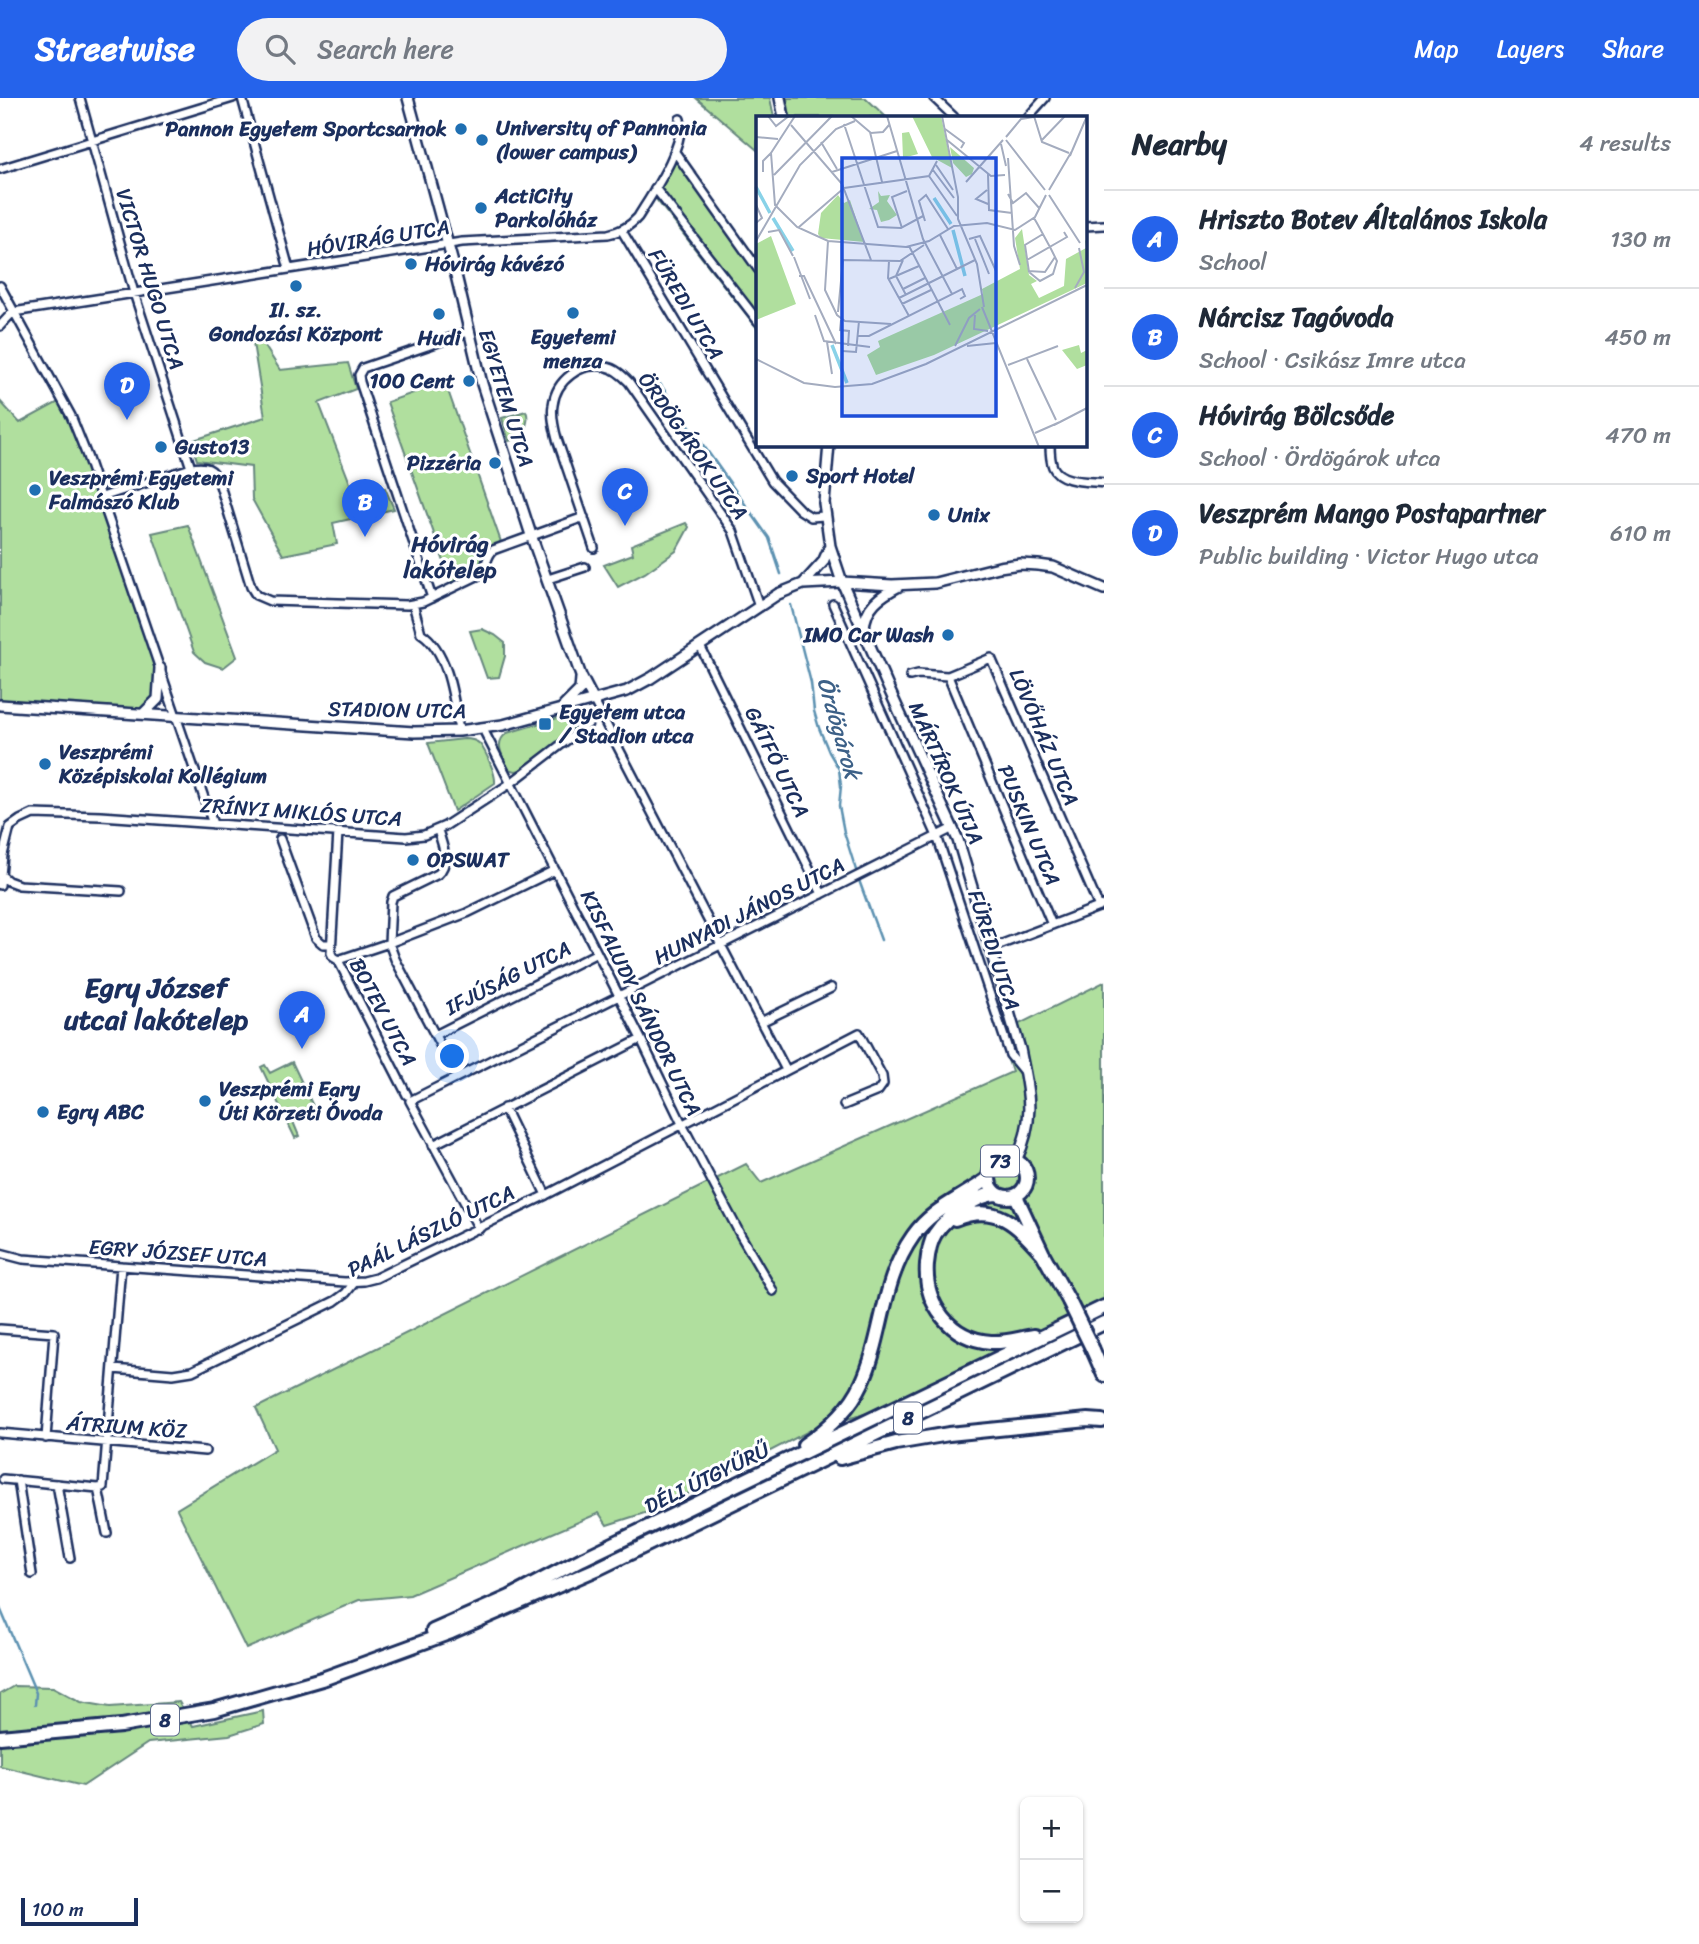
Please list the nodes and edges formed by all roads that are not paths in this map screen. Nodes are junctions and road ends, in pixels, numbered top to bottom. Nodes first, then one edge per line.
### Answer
1 (80, 98) edge
2 (233, 98) edge
3 (242, 98) edge
4 (408, 98) edge
5 (780, 98) edge
6 (934, 98) edge
7 (1045, 98) edge
8 (783, 116) edge
9 (953, 116) edge
10 (1029, 116) edge
11 (680, 119) dead end
12 (92, 142) junction
13 (675, 152) junction
14 (0, 169) edge
15 (655, 188) junction
16 (1104, 225) edge
17 (1086, 226) edge
18 (622, 231) junction
19 (447, 245) junction
20 (756, 266) edge
21 (289, 270) junction
22 (0, 286) edge
23 (134, 293) junction
24 (13, 313) junction
25 (756, 318) edge
26 (0, 326) edge
27 (468, 332) junction
28 (829, 446) edge
29 (1050, 446) edge
30 (191, 468) junction
31 (1104, 483) edge
32 (102, 497) junction
33 (824, 516) junction
34 (584, 517) junction
35 (531, 535) junction
36 (830, 546) junction
37 (594, 548) dead end
38 (585, 567) dead end
39 (548, 579) junction
40 (842, 582) junction
41 (803, 584) junction
42 (901, 585) junction
43 (1104, 589) edge
44 (432, 598) junction
45 (413, 604) junction
46 (833, 604) dead end
47 (759, 606) junction
48 (864, 631) junction
49 (700, 646) junction
50 (160, 668) junction
51 (581, 676) junction
52 (910, 676) dead end
53 (948, 676) junction
54 (593, 701) junction
55 (0, 705) edge
56 (559, 709) junction
57 (143, 714) junction
58 (176, 716) junction
59 (588, 724) dead end
60 (483, 729) junction
61 (459, 731) junction
62 (511, 783) junction
63 (213, 824) junction
64 (953, 828) junction
65 (438, 830) junction
66 (338, 832) junction
67 (937, 836) junction
68 (280, 839) dead end
69 (555, 870) junction
70 (1, 876) edge
71 (0, 886) edge
72 (121, 891) dead end
73 (822, 894) junction
74 (1101, 906) edge
75 (1052, 925) junction
76 (389, 943) junction
77 (331, 944) junction
78 (721, 944) junction
79 (989, 949) junction
80 (597, 953) junction
81 (338, 960) junction
82 (831, 988) dead end
83 (619, 996) junction
84 (761, 1022) junction
85 (435, 1035) junction
86 (641, 1039) junction
87 (786, 1070) junction
88 (1025, 1073) junction
89 (457, 1077) junction
90 (408, 1098) junction
91 (844, 1105) dead end
92 (505, 1108) junction
93 (682, 1124) junction
94 (433, 1145) junction
95 (1016, 1161) junction
96 (989, 1178) junction
97 (997, 1194) junction
98 (546, 1195) junction
99 (1016, 1195) junction
100 (941, 1227) junction
101 (479, 1229) junction
102 (0, 1253) edge
103 (1044, 1254) junction
104 (121, 1266) junction
105 (354, 1283) junction
106 (773, 1291) dead end
107 (1104, 1307) edge
108 (1104, 1323) edge
109 (1061, 1328) junction
110 (0, 1329) edge
111 (113, 1369) junction
112 (1104, 1375) edge
113 (1103, 1418) edge
114 (0, 1433) edge
115 (46, 1438) junction
116 (107, 1444) junction
117 (205, 1451) dead end
118 (776, 1465) junction
119 (810, 1466) junction
120 (3, 1479) dead end
121 (18, 1480) junction
122 (57, 1484) junction
123 (101, 1487) junction
124 (107, 1533) dead end
125 (70, 1558) dead end
126 (32, 1574) dead end
127 (325, 1678) junction
128 (0, 1737) edge

1 - 12 street, VICTOR HUGO UTCA
2 - 12 street
3 - 21 street
4 - 19 street, EGYETEM UTCA
5 - 8 street
6 - 9 street
7 - 10 street
11 - 13 street
12 - 14 street
12 - 23 street, VICTOR HUGO UTCA
13 - 15 street
13 - 20 street
15 - 18 street
15 - 25 street
16 - 17 street
18 - 19 street, HÓVIRÁG UTCA
18 - 33 street, FÜREDI UTCA
19 - 21 street, HÓVIRÁG UTCA
19 - 27 street, EGYETEM UTCA
21 - 23 street, HÓVIRÁG UTCA
22 - 24 street
23 - 24 street, HÓVIRÁG UTCA
23 - 30 street, VICTOR HUGO UTCA
24 - 26 street
24 - 32 street
27 - 35 street, EGYETEM UTCA
27 - 44 street
28 - 33 street, MÁRTÍROK ÚTJA
29 - 31 street
30 - 32 street
30 - 45 street
32 - 50 street
33 - 36 street, MÁRTÍROK ÚTJA
34 - 35 street
34 - 37 street, ÖRDÖGÁROK UTCA
34 - 47 street, ÖRDÖGÁROK UTCA
35 - 39 street, EGYETEM UTCA
35 - 44 street
36 - 40 street, MÁRTÍROK ÚTJA
36 - 41 street
38 - 39 street
39 - 51 street, EGYETEM UTCA
40 - 41 street, STADION UTCA
40 - 42 street, STADION UTCA
40 - 48 street, MÁRTÍROK ÚTJA
41 - 47 street, STADION UTCA
42 - 43 street, STADION UTCA
42 - 48 street
44 - 45 street
45 - 61 street
46 - 67 street, FÜREDI UTCA
47 - 49 street, STADION UTCA
48 - 64 street, MÁRTÍROK ÚTJA
49 - 54 street, STADION UTCA
49 - 73 street, GÁTFŐ UTCA
50 - 57 street
50 - 58 street
51 - 54 street, EGYETEM UTCA
51 - 56 street
52 - 53 street, LÖVŐHÁZ UTCA
53 - 74 street, LÖVŐHÁZ UTCA
53 - 75 street, PUSKIN UTCA
54 - 56 street, STADION UTCA
54 - 78 street
55 - 57 street, STADION UTCA
56 - 60 street, STADION UTCA
57 - 58 street, STADION UTCA
58 - 61 street, STADION UTCA
58 - 63 street
59 - 62 street, ZRÍNYI MIKLÓS UTCA
60 - 61 street, STADION UTCA
60 - 62 street, KISFALUDY SÁNDOR UTCA
62 - 65 street, ZRÍNYI MIKLÓS UTCA
62 - 69 street, KISFALUDY SÁNDOR UTCA
63 - 66 street, ZRÍNYI MIKLÓS UTCA
63 - 70 street, ZRÍNYI MIKLÓS UTCA
64 - 67 street, HUNYADI JÁNOS UTCA
64 - 79 street, MÁRTÍROK ÚTJA
65 - 66 street, ZRÍNYI MIKLÓS UTCA
65 - 76 street
66 - 77 street, BOTEV UTCA
67 - 73 street, HUNYADI JÁNOS UTCA
67 - 88 street, FÜREDI UTCA
68 - 77 street, BOTEV UTCA
69 - 76 street
69 - 80 street, KISFALUDY SÁNDOR UTCA
70 - 71 street
70 - 72 street
73 - 78 street, HUNYADI JÁNOS UTCA
74 - 75 street, LÖVŐHÁZ UTCA
75 - 79 street
76 - 81 street
76 - 85 street
77 - 81 street, BOTEV UTCA
78 - 83 street, HUNYADI JÁNOS UTCA
78 - 84 street
79 - 88 street, MÁRTÍROK ÚTJA
80 - 83 street, KISFALUDY SÁNDOR UTCA
80 - 85 street, IFJÚSÁG UTCA
81 - 90 street, BOTEV UTCA
82 - 84 street
83 - 86 street, KISFALUDY SÁNDOR UTCA
83 - 89 street, HUNYADI JÁNOS UTCA
84 - 87 street
85 - 89 street
86 - 92 street
86 - 93 street, KISFALUDY SÁNDOR UTCA
87 - 91 street, PAÁL LÁSZLÓ UTCA
87 - 93 street, PAÁL LÁSZLÓ UTCA
88 - 95 street, MÁRTÍROK ÚTJA
89 - 90 street, HUNYADI JÁNOS UTCA
90 - 94 street, BOTEV UTCA
92 - 94 street
92 - 98 street
93 - 98 street, PAÁL LÁSZLÓ UTCA
93 - 106 street, KISFALUDY SÁNDOR UTCA
94 - 101 street, BOTEV UTCA
95 - 96 main road, 73
95 - 99 main road, 73
96 - 97 main road, 73
96 - 118 main road
97 - 99 main road, 73
97 - 100 main road
98 - 101 street, PAÁL LÁSZLÓ UTCA
99 - 103 main road, 73
100 - 103 main road
100 - 109 main road
101 - 105 street, PAÁL LÁSZLÓ UTCA
102 - 104 street, EGRY JÓZSEF UTCA
103 - 112 main road, 73, bridge
104 - 105 street, EGRY JÓZSEF UTCA
104 - 111 street
105 - 111 street, PAÁL LÁSZLÓ UTCA
107 - 109 main road, DÉLI ÚTGYŰRŰ / 8
108 - 119 main road, DÉLI ÚTGYŰRŰ / 8
109 - 118 main road, DÉLI ÚTGYŰRŰ / 8
110 - 115 street, ÁTRIUM KÖZ
111 - 116 street
113 - 119 main road
114 - 115 street, ÁTRIUM KÖZ
115 - 116 street, ÁTRIUM KÖZ
116 - 117 street, ÁTRIUM KÖZ
116 - 123 street
118 - 127 main road, DÉLI ÚTGYŰRŰ / 8
119 - 127 main road, DÉLI ÚTGYŰRŰ / 8
120 - 121 street
121 - 122 street
121 - 126 street
122 - 123 street
122 - 125 street
123 - 124 street
127 - 128 main road, DÉLI ÚTGYŰRŰ / 8

